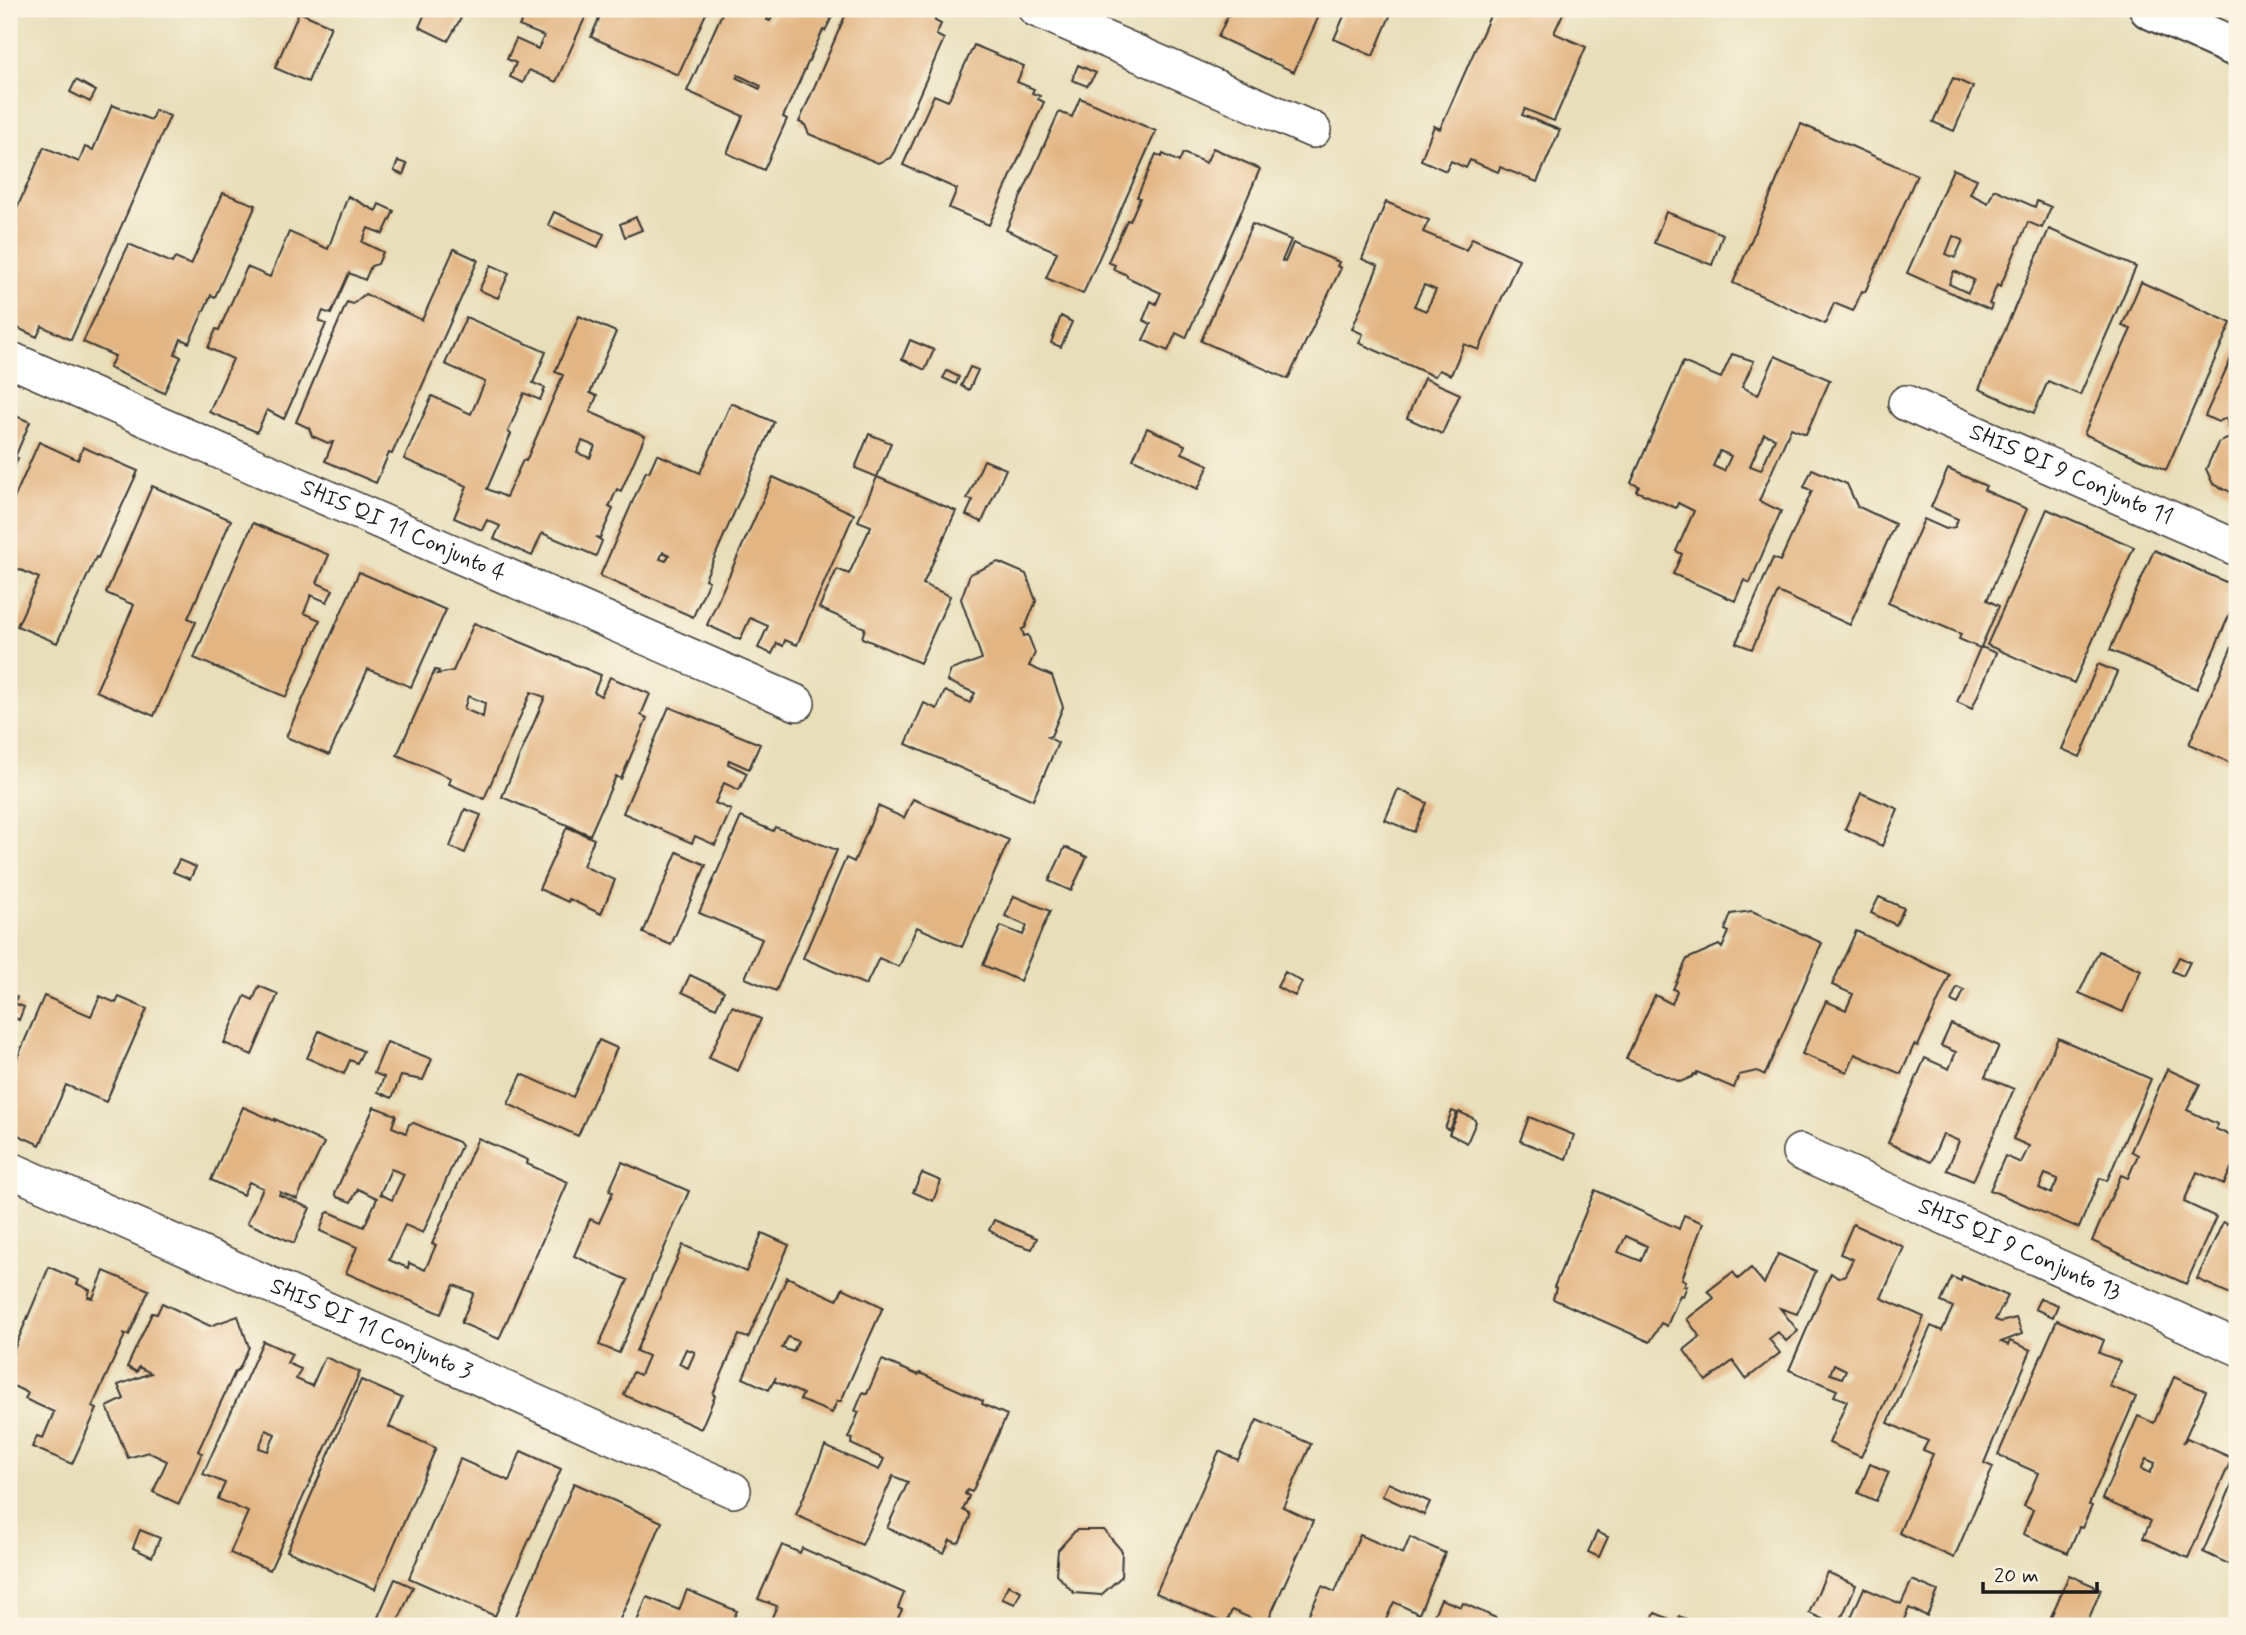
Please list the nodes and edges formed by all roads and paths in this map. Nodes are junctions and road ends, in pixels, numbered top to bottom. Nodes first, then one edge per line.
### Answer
1 (1036, 9) edge
2 (2149, 9) edge
3 (2237, 48) edge
4 (1314, 130) dead end
5 (9, 359) edge
6 (1906, 403) dead end
7 (2237, 548) edge
8 (797, 703) dead end
9 (1800, 1152) dead end
10 (9, 1170) edge
11 (2237, 1347) edge
12 (733, 1490) dead end

1 - 4 street
2 - 3 street
5 - 8 street, SHIS QI 11 Conjunto 4
6 - 7 street, SHIS QI 9 Conjunto 11
9 - 11 street, SHIS QI 9 Conjunto 13
10 - 12 street, SHIS QI 11 Conjunto 3

